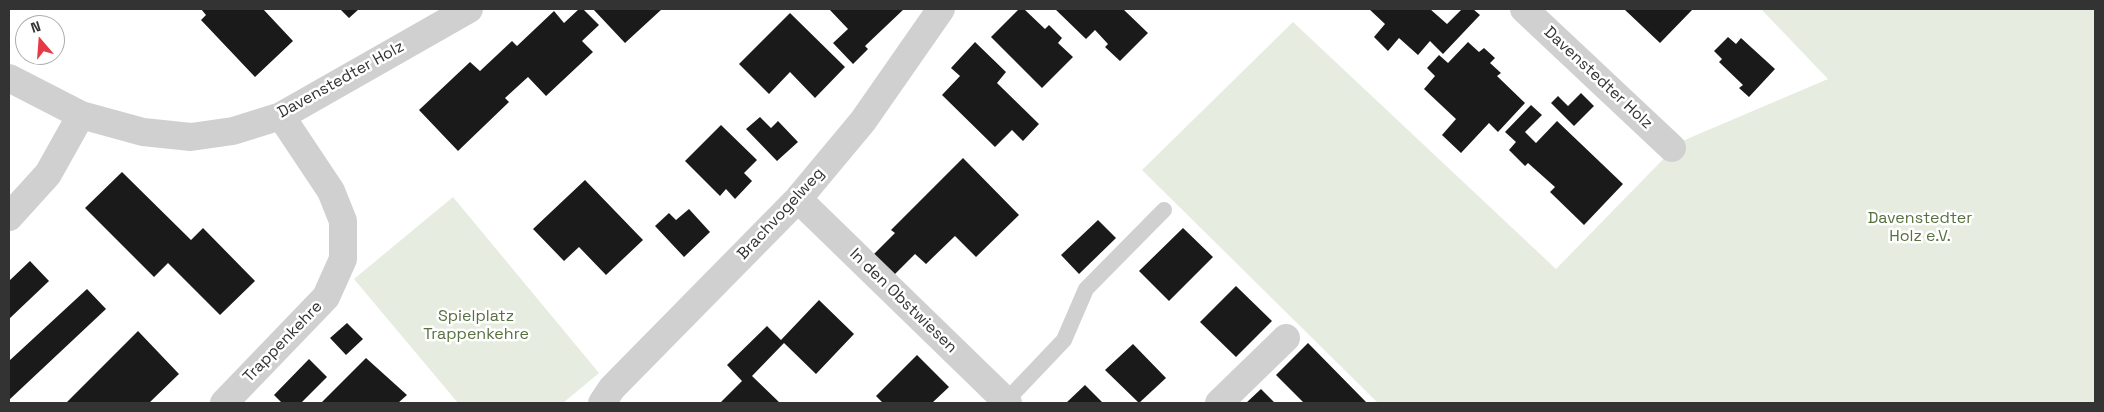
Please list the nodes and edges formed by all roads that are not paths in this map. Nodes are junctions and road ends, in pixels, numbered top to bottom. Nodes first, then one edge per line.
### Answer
1 (469, 9) edge
2 (941, 9) edge
3 (1524, 9) edge
4 (9, 78) edge
5 (81, 114) junction
6 (282, 116) junction
7 (1672, 148) dead end
8 (798, 199) junction
9 (1164, 210) dead end
10 (9, 217) edge
11 (1286, 338) dead end
12 (1007, 402) edge
13 (224, 403) edge
14 (602, 403) edge
15 (1219, 403) edge

1 - 6 street, Davenstedter Holz
2 - 8 street, Brachvogelweg
3 - 7 street, Davenstedter Holz
4 - 5 street, Davenstedter Holz
5 - 6 street, Davenstedter Holz
5 - 10 street
6 - 13 street, Trappenkehre
8 - 12 street, In den Obstwiesen
8 - 14 street, Brachvogelweg
9 - 12 lane
11 - 15 street

